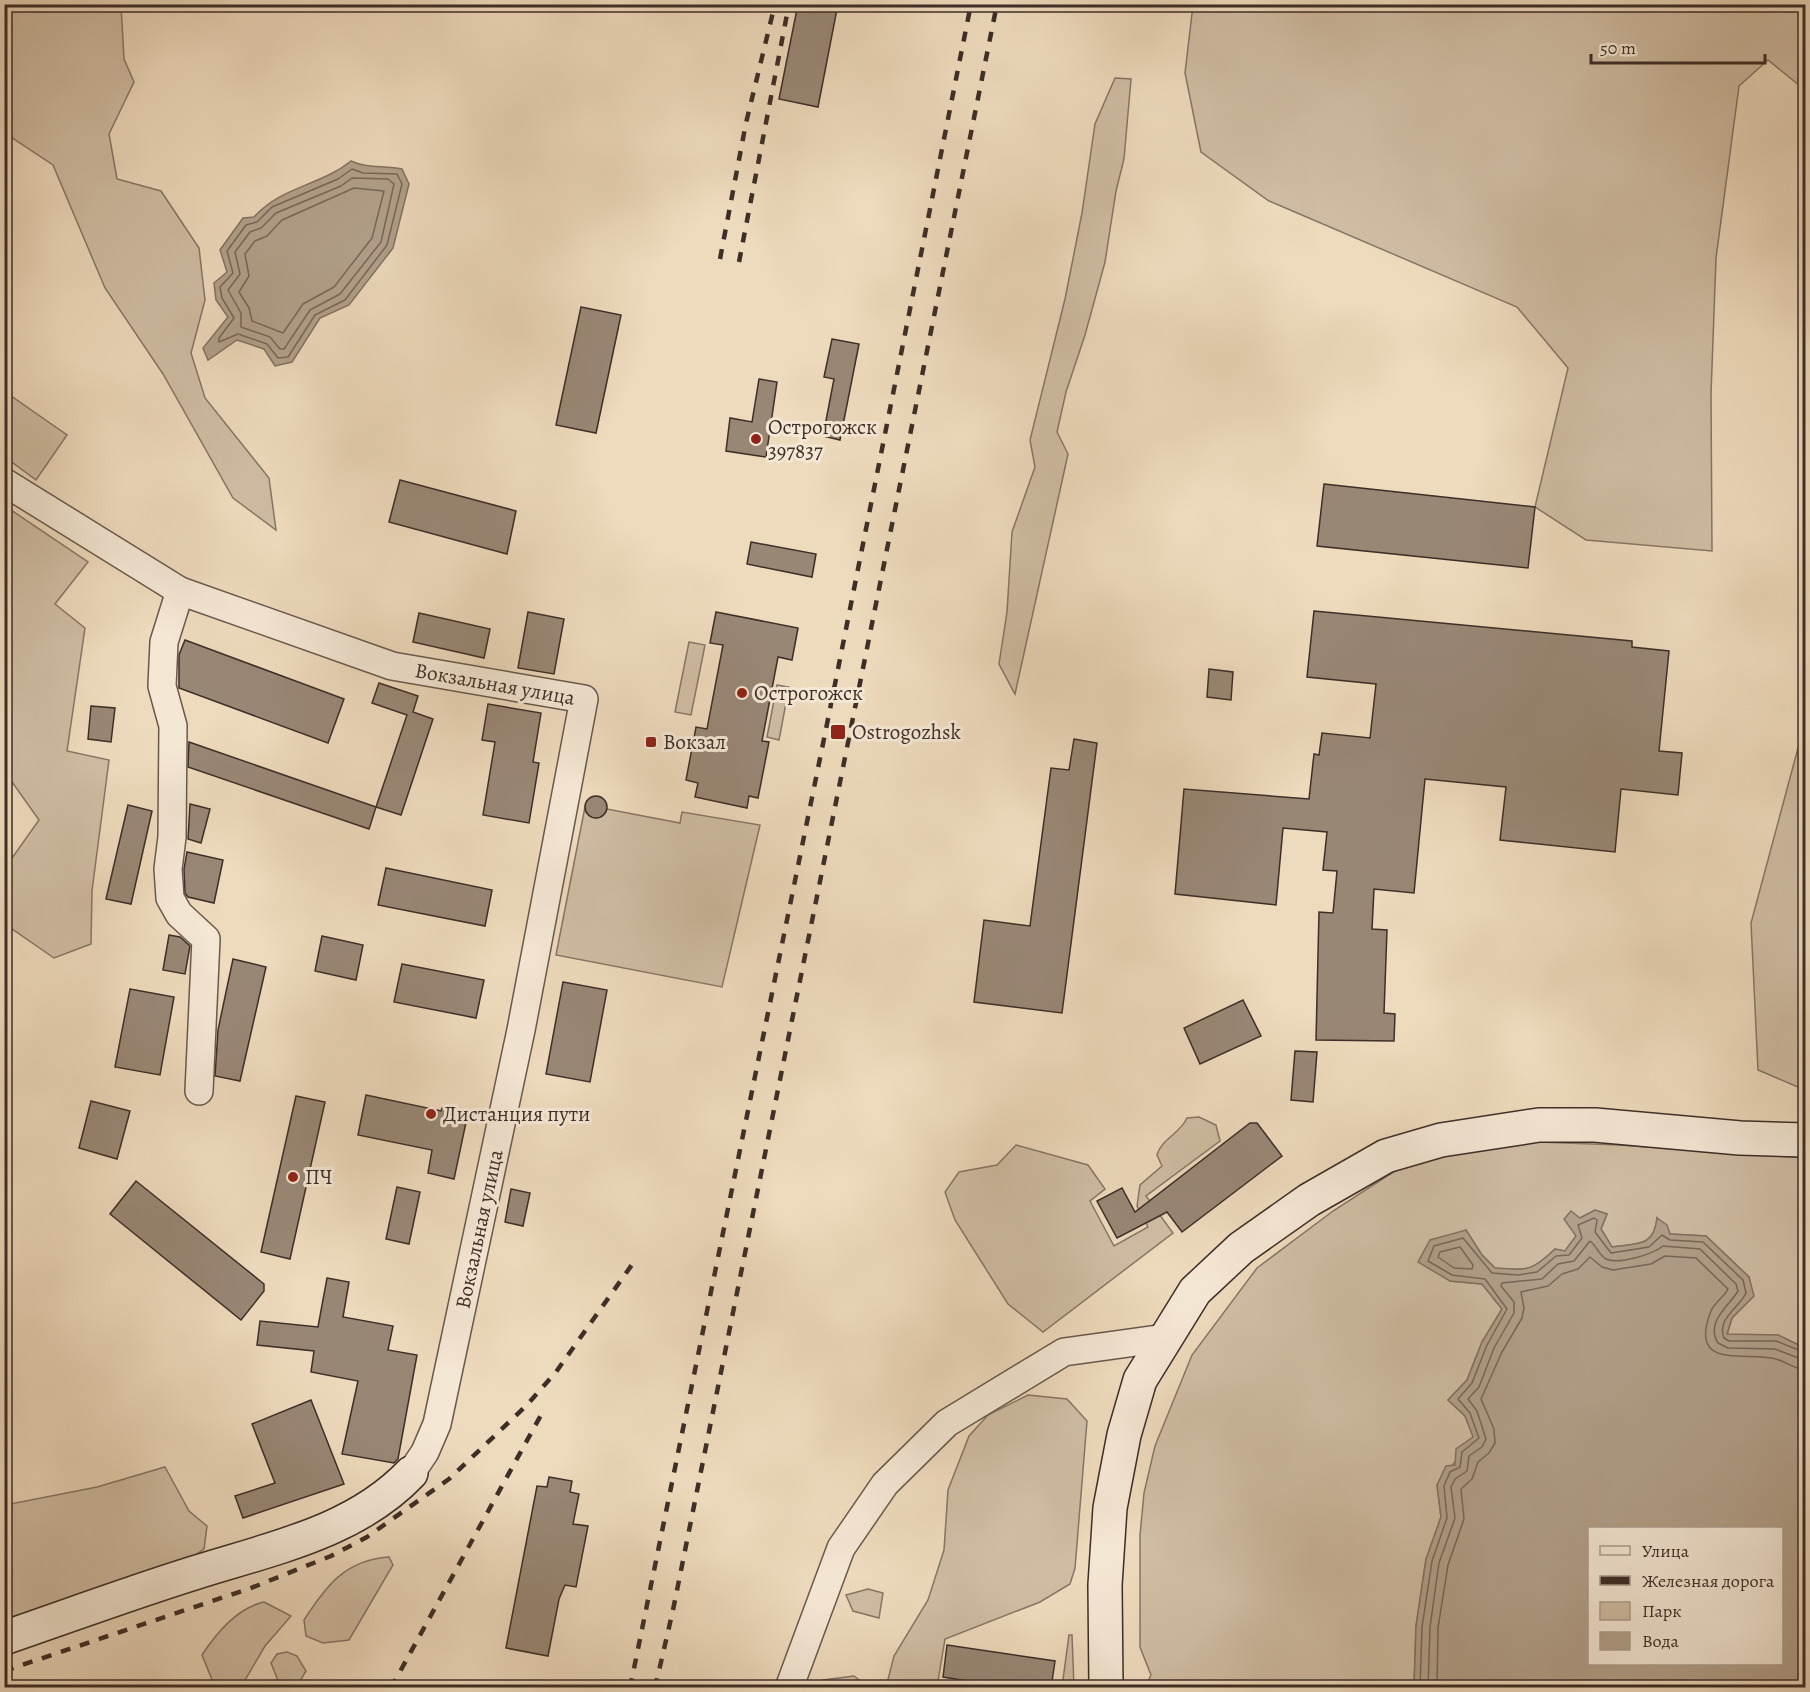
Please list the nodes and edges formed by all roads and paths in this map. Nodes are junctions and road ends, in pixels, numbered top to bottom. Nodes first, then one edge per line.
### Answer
1 (4, 482) edge
2 (180, 591) junction
3 (199, 1091) dead end
4 (1806, 1140) edge
5 (1165, 1338) junction
6 (411, 1473) joint
7 (4, 1638) edge
8 (789, 1688) edge
9 (1106, 1688) edge

1 - 2 street
2 - 3 street
2 - 6 street, Вокзальная улица
4 - 5 main road
5 - 8 street
5 - 9 main road
6 - 7 main road

